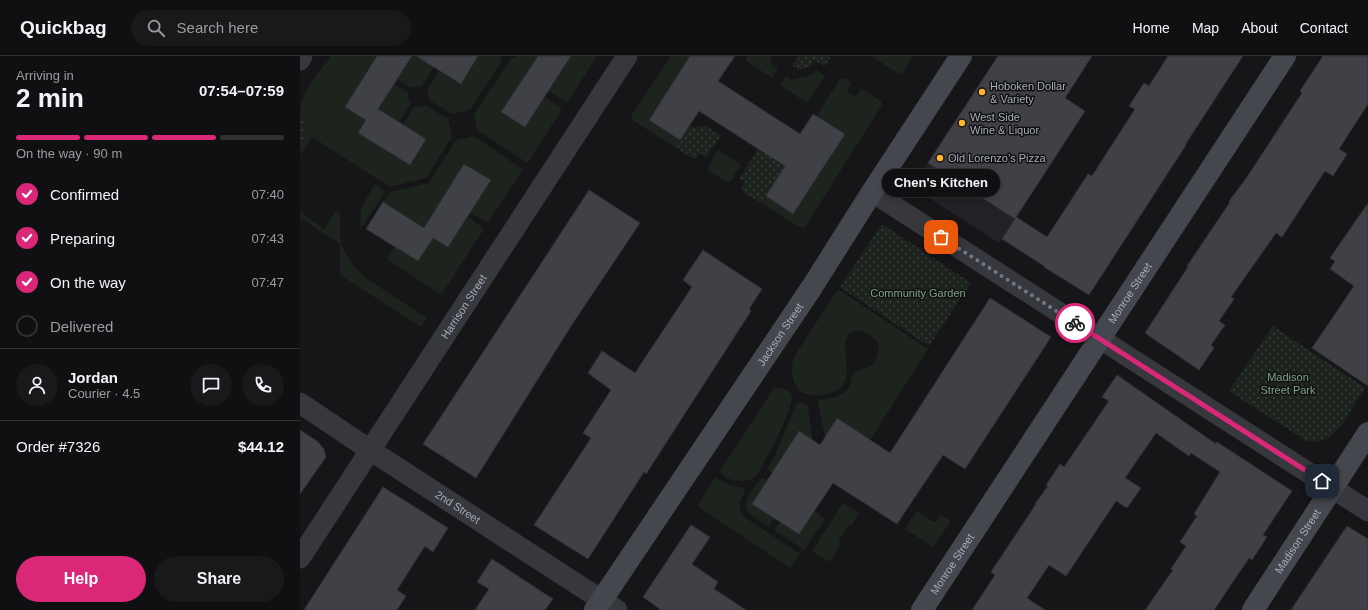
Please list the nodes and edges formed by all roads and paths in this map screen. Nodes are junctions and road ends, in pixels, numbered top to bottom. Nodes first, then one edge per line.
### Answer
1 (302, 56) edge
2 (627, 56) edge
3 (961, 56) edge
4 (1285, 56) edge
5 (300, 60) edge
6 (872, 192) junction
7 (1100, 339) junction
8 (300, 403) edge
9 (1368, 433) edge
10 (370, 450) junction
11 (1333, 488) junction
12 (1368, 511) edge
13 (300, 558) edge
14 (605, 607) edge
15 (922, 610) edge
16 (1253, 610) edge

1 - 5 street
2 - 10 street, Harrison Street
3 - 6 street, Jackson Street
4 - 7 street, Monroe Street
6 - 7 street
6 - 14 street, Jackson Street
7 - 11 street
7 - 15 street, Monroe Street
8 - 10 street, 2nd Street
9 - 11 street, Madison Street
10 - 13 street, Harrison Street
10 - 14 street, 2nd Street
11 - 12 street
11 - 16 street, Madison Street

